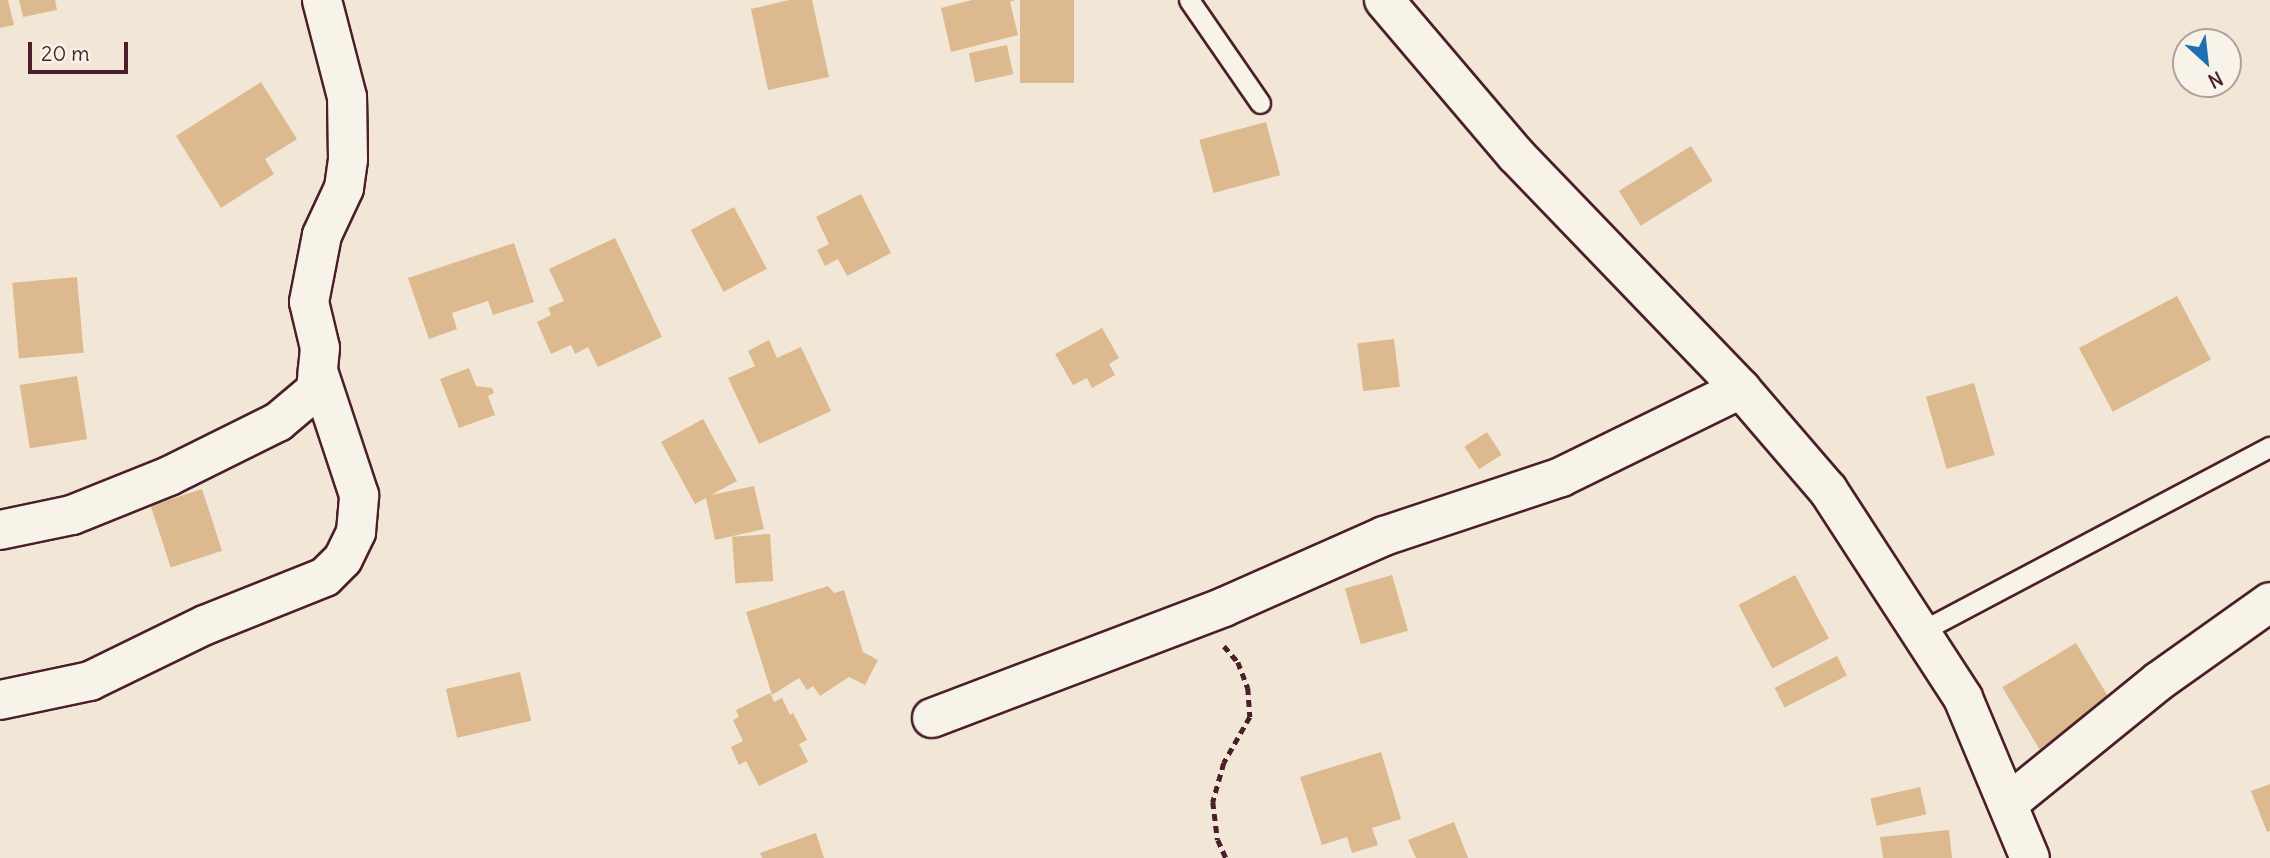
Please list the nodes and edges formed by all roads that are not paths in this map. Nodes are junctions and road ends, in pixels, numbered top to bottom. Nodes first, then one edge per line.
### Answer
1 (323, 0) edge
2 (1189, 0) edge
3 (1384, 0) edge
4 (1259, 103) dead end
5 (318, 371) junction
6 (1741, 389) junction
7 (2270, 447) edge
8 (0, 530) edge
9 (2270, 602) edge
10 (1920, 632) junction
11 (0, 700) edge
12 (932, 718) dead end
13 (2010, 802) junction
14 (2030, 858) edge

1 - 5 street
2 - 4 lane
3 - 6 street
5 - 8 street
5 - 11 street
6 - 10 street
6 - 12 street
7 - 10 lane
9 - 13 street
10 - 13 street
13 - 14 street

